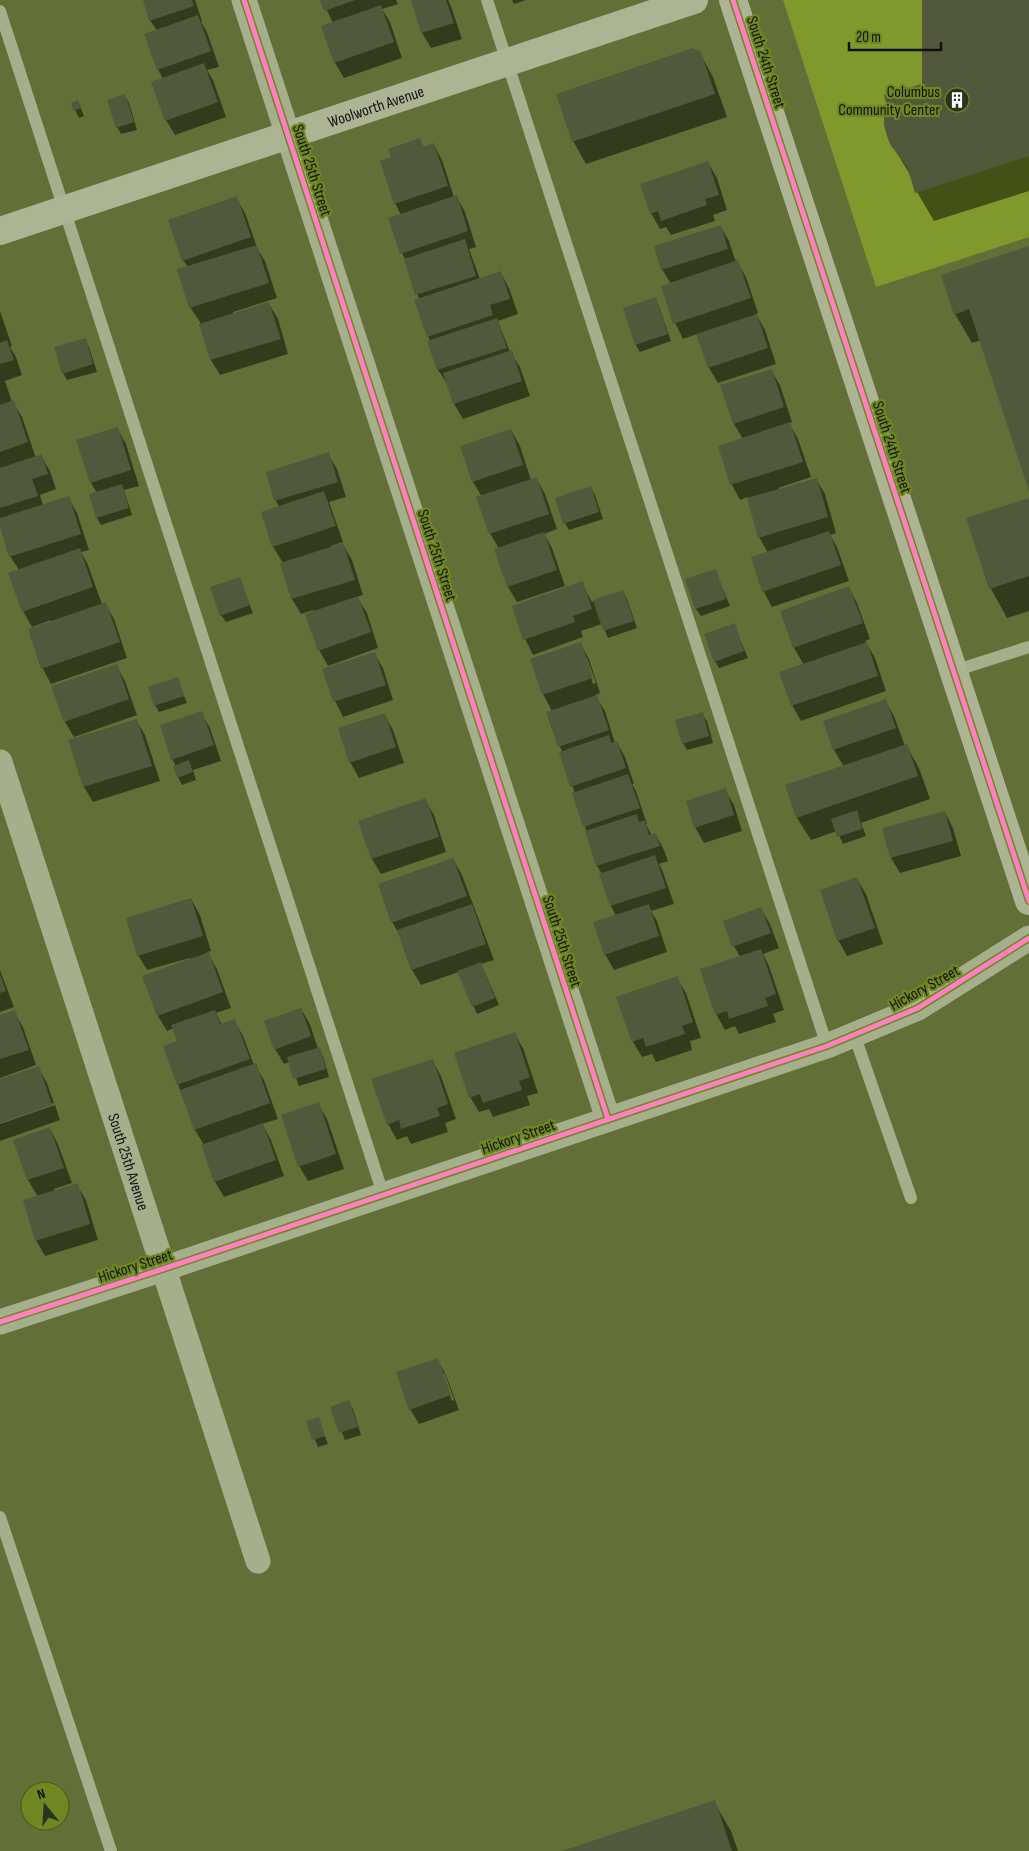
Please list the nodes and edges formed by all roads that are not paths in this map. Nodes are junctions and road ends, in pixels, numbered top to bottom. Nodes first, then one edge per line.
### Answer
1 (244, 0) edge
2 (487, 0) edge
3 (694, 0) edge
4 (733, 0) edge
5 (0, 11) edge
6 (507, 62) junction
7 (289, 135) junction
8 (65, 210) junction
9 (0, 231) edge
10 (1029, 646) edge
11 (954, 672) junction
12 (0, 762) edge
13 (1029, 901) edge
14 (1029, 938) edge
15 (854, 1034) junction
16 (827, 1046) junction
17 (608, 1118) junction
18 (383, 1194) junction
19 (911, 1198) dead end
20 (163, 1269) junction
21 (0, 1322) edge
22 (0, 1517) edge
23 (258, 1561) dead end
24 (111, 1851) edge

1 - 7 street, South 25th Street
2 - 6 lane
3 - 6 main road, Woolworth Avenue
4 - 11 main road, South 24th Street
5 - 8 lane
6 - 7 main road, Woolworth Avenue
6 - 16 lane
7 - 8 main road, Woolworth Avenue
7 - 17 street, South 25th Street
8 - 9 main road, Woolworth Avenue
8 - 18 lane
10 - 11 lane
11 - 13 main road, South 24th Street
12 - 20 street, South 25th Avenue
14 - 15 street, Hickory Street
15 - 16 street, Hickory Street
15 - 19 lane
16 - 17 street, Hickory Street
17 - 18 street, Hickory Street
18 - 20 street, Hickory Street
20 - 21 street, Hickory Street
20 - 23 street, South 25th Avenue
22 - 24 lane

